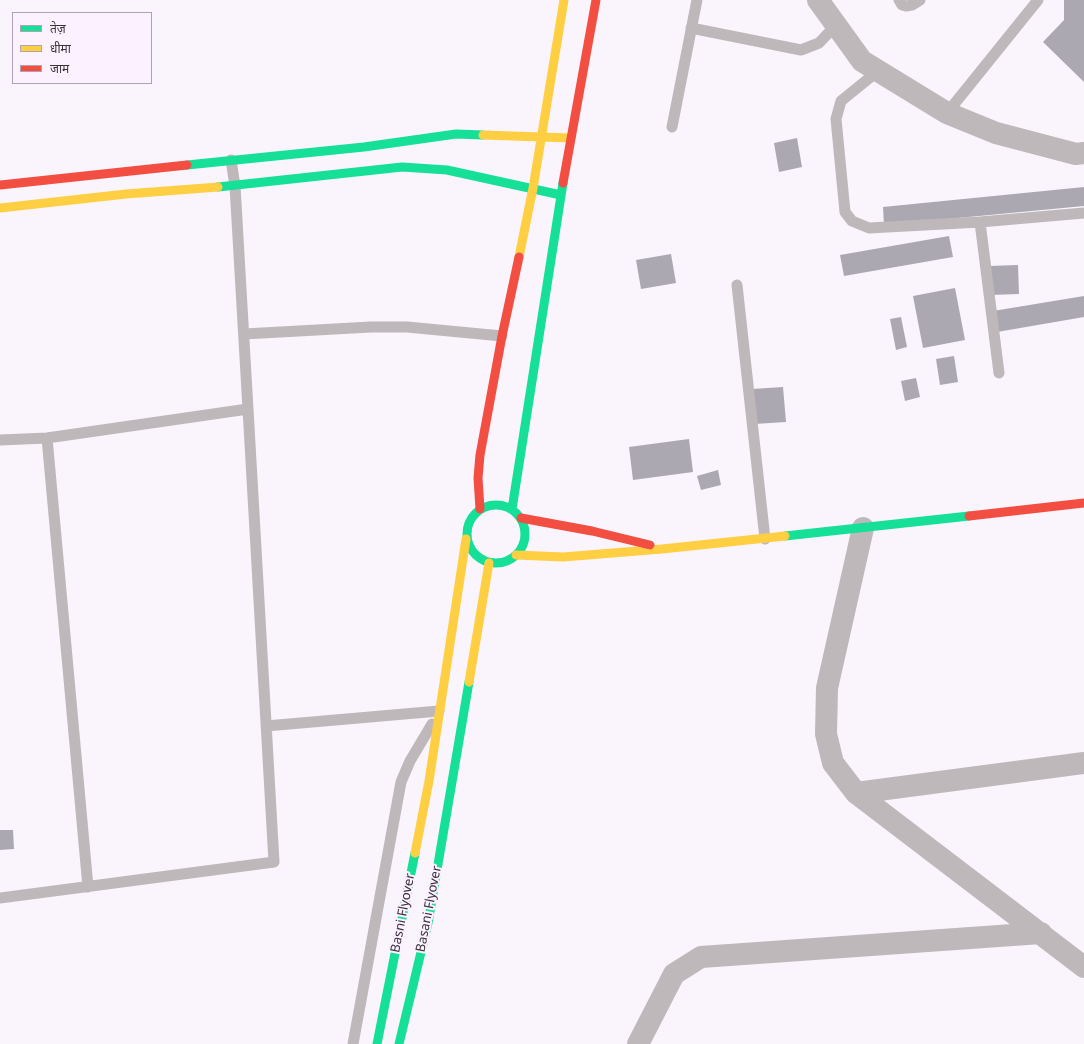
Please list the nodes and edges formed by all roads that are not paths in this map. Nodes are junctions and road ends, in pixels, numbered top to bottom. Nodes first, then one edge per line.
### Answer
1 (564, 0) edge
2 (596, 0) edge
3 (697, 0) edge
4 (818, 0) edge
5 (899, 0) edge
6 (920, 0) edge
7 (1038, 0) edge
8 (836, 25) junction
9 (691, 28) junction
10 (878, 71) junction
11 (948, 113) junction
12 (672, 127) dead end
13 (542, 136) junction
14 (571, 138) junction
15 (1084, 153) edge
16 (231, 160) junction
17 (0, 184) edge
18 (234, 186) junction
19 (533, 188) junction
20 (561, 195) junction
21 (0, 208) edge
22 (1084, 213) edge
23 (980, 222) junction
24 (737, 285) dead end
25 (244, 334) junction
26 (502, 336) junction
27 (999, 373) dead end
28 (248, 409) junction
29 (47, 438) junction
30 (0, 440) edge
31 (1084, 503) edge
32 (480, 509) junction
33 (512, 509) junction
34 (521, 518) junction
35 (863, 528) junction
36 (466, 539) junction
37 (765, 539) junction
38 (662, 549) junction
39 (516, 555) junction
40 (489, 563) junction
41 (439, 711) junction
42 (266, 726) junction
43 (1084, 763) edge
44 (856, 792) junction
45 (88, 887) junction
46 (0, 898) edge
47 (1040, 933) junction
48 (1084, 967) edge
49 (353, 1044) edge
50 (377, 1044) edge
51 (399, 1044) edge
52 (638, 1044) edge

1 - 13 main road
2 - 14 main road
3 - 9 lane
4 - 8 street
5 - 6 lane
7 - 11 lane
8 - 9 lane
8 - 10 street
9 - 12 lane
10 - 11 street
10 - 23 lane
11 - 15 street
13 - 14 main road
13 - 16 main road
13 - 19 main road
14 - 20 main road
16 - 17 main road
16 - 18 lane
18 - 19 main road
18 - 21 main road
18 - 25 lane
19 - 20 main road
19 - 26 main road
20 - 33 main road
22 - 23 lane
23 - 27 lane
24 - 37 lane
25 - 26 lane
25 - 28 lane
26 - 32 main road
28 - 29 lane
28 - 42 lane
29 - 30 lane
29 - 45 lane
31 - 35 main road
32 - 33 main road
32 - 36 main road
33 - 34 main road
34 - 38 main road
34 - 39 main road
35 - 37 main road
35 - 44 street
36 - 40 main road
36 - 41 main road
37 - 38 main road
38 - 39 main road
39 - 40 main road
40 - 51 main road, Basani Flyover
41 - 42 lane
41 - 49 lane
41 - 50 main road, Basni Flyover
42 - 45 lane
43 - 44 street
44 - 47 street
45 - 46 lane
47 - 48 street
47 - 52 street

